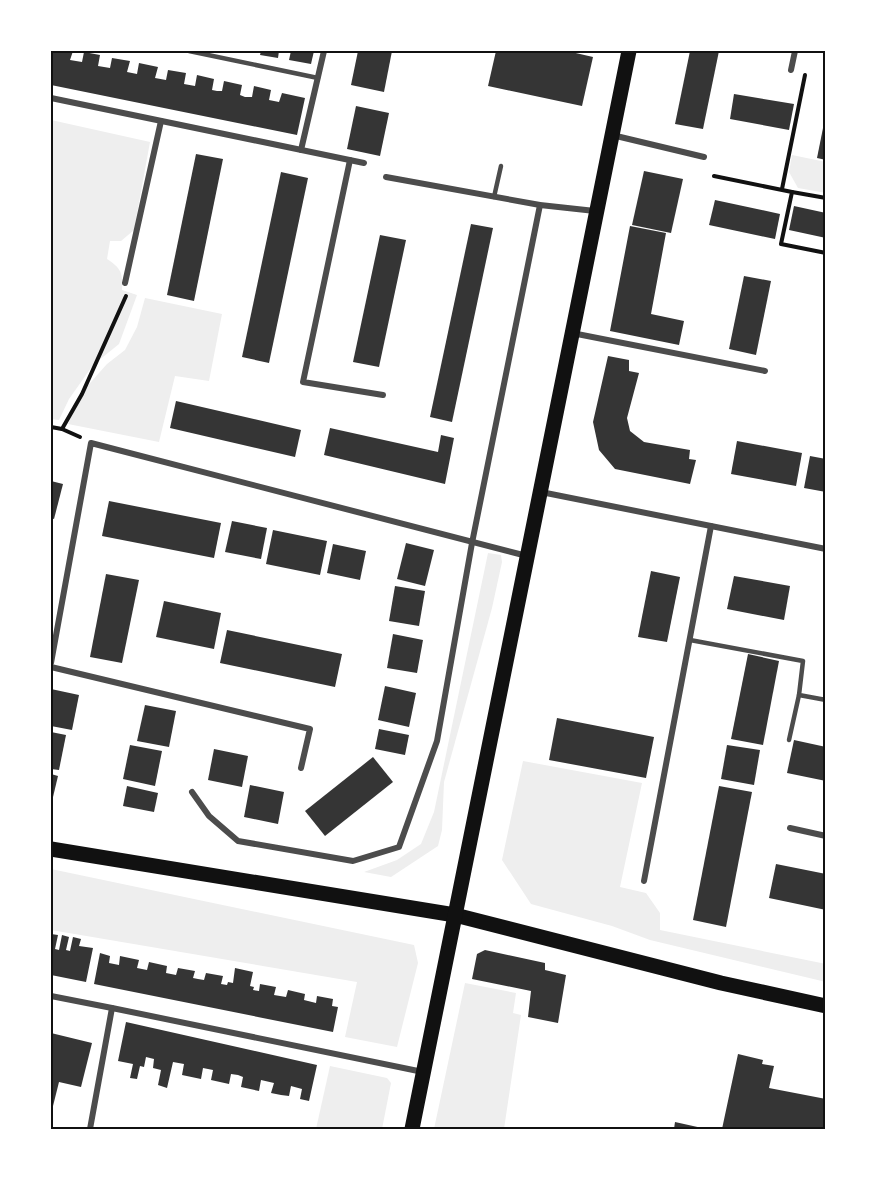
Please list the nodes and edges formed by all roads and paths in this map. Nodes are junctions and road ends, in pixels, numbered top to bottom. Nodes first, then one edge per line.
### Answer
1 (189, 51) edge
2 (324, 51) edge
3 (629, 51) edge
4 (795, 51) edge
5 (792, 70) dead end
6 (806, 73) dead end
7 (318, 78) junction
8 (51, 98) edge
9 (161, 121) junction
10 (612, 135) junction
11 (301, 150) junction
12 (704, 157) dead end
13 (350, 160) junction
14 (364, 163) dead end
15 (501, 166) dead end
16 (714, 176) dead end
17 (386, 177) dead end
18 (782, 189) junction
19 (792, 192) junction
20 (494, 197) junction
21 (826, 198) edge
22 (540, 205) junction
23 (597, 211) junction
24 (826, 253) edge
25 (126, 283) joint
26 (572, 333) junction
27 (765, 371) dead end
28 (383, 395) dead end
29 (51, 427) edge
30 (62, 429) junction
31 (91, 442) junction
32 (540, 492) junction
33 (711, 526) junction
34 (472, 543) junction
35 (826, 549) edge
36 (527, 557) junction
37 (690, 640) junction
38 (51, 665) edge
39 (799, 695) junction
40 (826, 700) edge
41 (789, 740) dead end
42 (301, 768) dead end
43 (192, 792) dead end
44 (790, 828) dead end
45 (826, 836) edge
46 (51, 849) edge
47 (644, 881) dead end
48 (455, 915) junction
49 (51, 996) edge
50 (826, 1006) edge
51 (112, 1008) junction
52 (423, 1072) junction
53 (90, 1129) edge
54 (412, 1129) edge

1 - 7 lane
2 - 7 street
3 - 10 main road
4 - 5 street
6 - 18 path
7 - 11 street
8 - 9 street
9 - 11 street
9 - 25 street
10 - 12 street
10 - 23 main road
11 - 13 street
13 - 14 street
13 - 28 street
15 - 20 lane
16 - 18 path
17 - 20 street
18 - 19 path
19 - 21 path
19 - 24 path
20 - 22 street
22 - 23 street
22 - 34 street
23 - 26 main road
25 - 30 path
26 - 27 street
26 - 32 main road
29 - 30 path
30 - 31 path
31 - 34 street
31 - 38 street
32 - 33 street
32 - 36 main road
33 - 35 street
33 - 37 street
34 - 36 street
34 - 43 street
36 - 48 main road
37 - 39 lane
37 - 47 street
38 - 42 street
39 - 40 lane
39 - 41 lane
44 - 45 street
46 - 48 main road
48 - 50 main road
48 - 52 main road
49 - 51 street
51 - 52 street
51 - 53 street
52 - 54 main road

